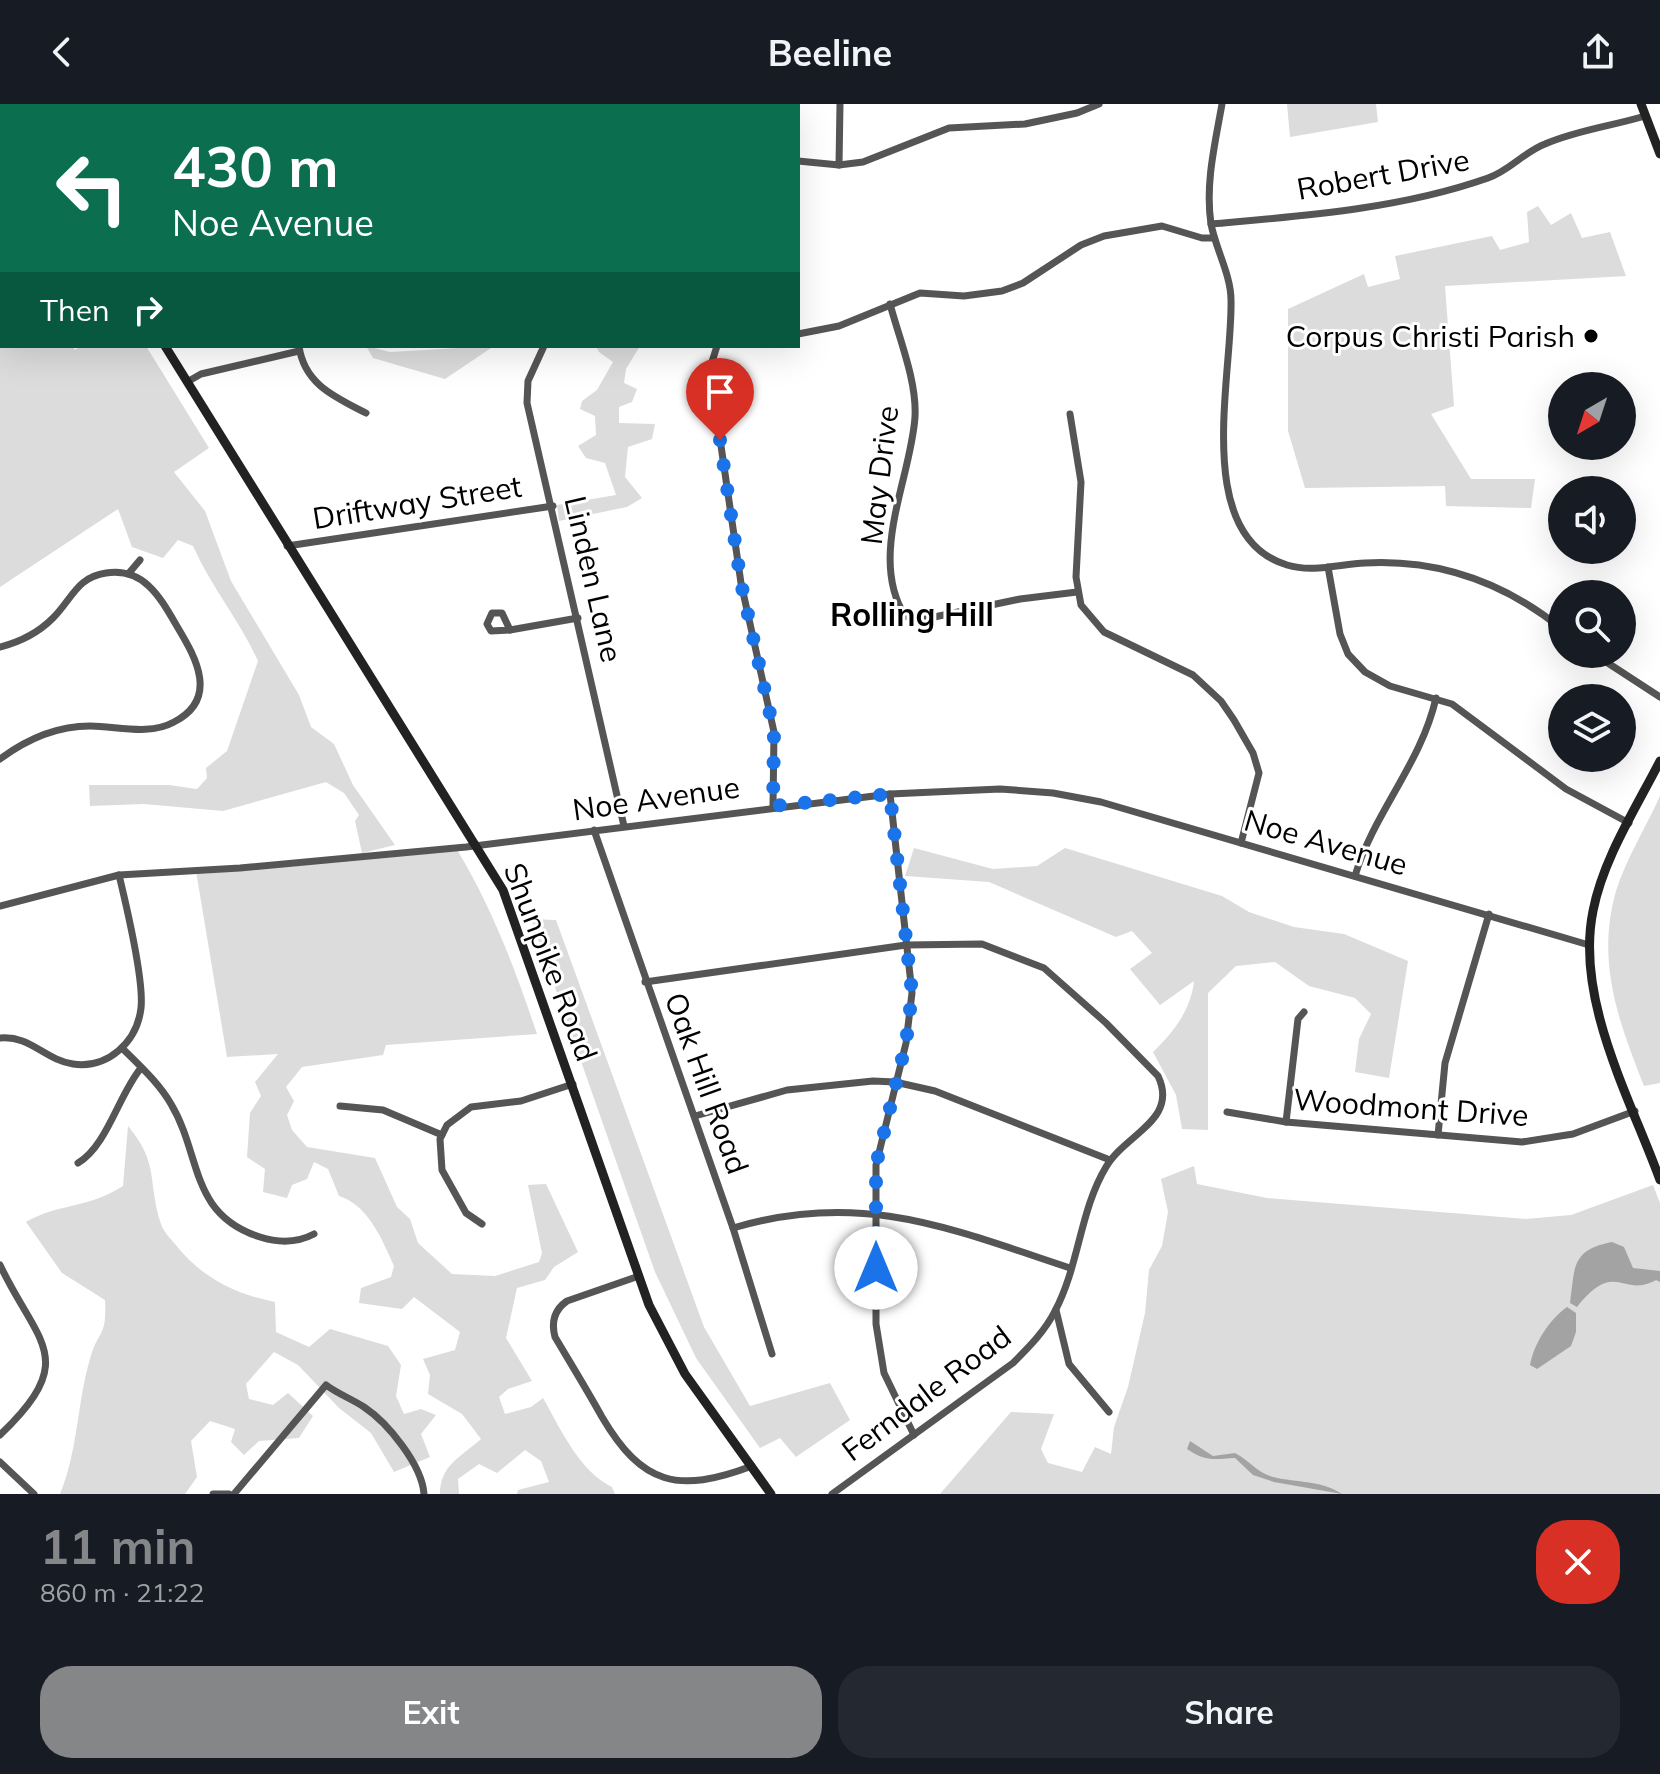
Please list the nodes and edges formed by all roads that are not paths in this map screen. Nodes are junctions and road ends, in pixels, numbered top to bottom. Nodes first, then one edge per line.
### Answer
1 (840, 104) edge
2 (1099, 104) edge
3 (1222, 104) edge
4 (1641, 104) edge
5 (1645, 116) junction
6 (1660, 154) edge
7 (800, 161) edge
8 (839, 165) junction
9 (1211, 224) junction
10 (1214, 238) junction
11 (890, 304) junction
12 (800, 334) edge
13 (166, 348) edge
14 (543, 348) edge
15 (716, 348) edge
16 (299, 349) edge
17 (187, 382) junction
18 (366, 413) dead end
19 (1070, 414) dead end
20 (553, 506) junction
21 (287, 546) junction
22 (140, 560) dead end
23 (1328, 567) junction
24 (129, 573) junction
25 (1077, 592) junction
26 (578, 618) junction
27 (1548, 619) edge
28 (510, 630) dead end
29 (0, 647) edge
30 (1615, 668) edge
31 (1660, 697) edge
32 (1436, 698) junction
33 (0, 759) edge
34 (1660, 761) edge
35 (890, 794) junction
36 (773, 806) junction
37 (1629, 823) junction
38 (624, 826) junction
39 (594, 830) junction
40 (1241, 843) junction
41 (477, 846) junction
42 (119, 875) junction
43 (1355, 876) junction
44 (0, 906) edge
45 (1489, 914) junction
46 (906, 945) junction
47 (1589, 945) junction
48 (645, 982) junction
49 (1304, 1012) dead end
50 (0, 1038) edge
51 (122, 1048) junction
52 (141, 1068) junction
53 (895, 1082) junction
54 (573, 1084) junction
55 (340, 1106) dead end
56 (1635, 1111) junction
57 (1227, 1112) dead end
58 (695, 1116) junction
59 (1286, 1122) junction
60 (442, 1135) junction
61 (1438, 1135) junction
62 (1110, 1160) junction
63 (78, 1163) dead end
64 (1660, 1180) edge
65 (875, 1213) junction
66 (482, 1224) dead end
67 (733, 1228) junction
68 (314, 1234) dead end
69 (0, 1265) edge
70 (1070, 1268) junction
71 (639, 1276) junction
72 (1056, 1310) junction
73 (772, 1354) dead end
74 (1109, 1412) dead end
75 (0, 1435) edge
76 (914, 1435) junction
77 (0, 1462) edge
78 (752, 1466) junction
79 (724, 1485) dead end
80 (662, 1487) dead end
81 (424, 1493) edge
82 (34, 1494) edge
83 (213, 1494) edge
84 (231, 1494) edge
85 (771, 1494) edge
86 (832, 1494) edge

1 - 8 street
2 - 8 street
3 - 9 street
4 - 5 main road
5 - 6 main road
5 - 9 street, Robert Drive
7 - 8 street
9 - 10 street
10 - 11 street
10 - 23 street
11 - 12 street
11 - 25 street, May Drive
13 - 17 main road, Shunpike Road
14 - 20 street, Linden Lane
15 - 36 street
16 - 17 street
16 - 18 street
17 - 21 main road, Shunpike Road
19 - 25 street
20 - 21 street, Driftway Street
20 - 26 street, Linden Lane
21 - 41 main road, Shunpike Road
22 - 24 street
23 - 27 street
23 - 32 street
24 - 29 street
24 - 33 street
25 - 40 street
26 - 28 street
26 - 38 street, Linden Lane
30 - 31 street
32 - 37 street
32 - 43 street
34 - 37 main road
35 - 36 street, Noe Avenue
35 - 40 street, Noe Avenue
35 - 46 street
36 - 38 street, Noe Avenue
37 - 47 main road
38 - 39 street, Noe Avenue
39 - 41 street, Noe Avenue
39 - 48 street, Oak Hill Road
40 - 43 street, Noe Avenue
41 - 42 street, Noe Avenue
41 - 54 main road, Shunpike Road
42 - 44 street, Noe Avenue
42 - 51 street
43 - 45 street, Noe Avenue
45 - 47 street, Noe Avenue
45 - 61 street
46 - 48 street
46 - 53 street
46 - 62 street, Ferndale Road
47 - 56 main road
48 - 58 street, Oak Hill Road
49 - 59 street
50 - 51 street
51 - 52 street
52 - 63 street
52 - 68 street
53 - 58 street
53 - 62 street
53 - 65 street
54 - 60 street
54 - 71 main road, Shunpike Road
55 - 60 street
56 - 61 street, Woodmont Drive
56 - 64 main road
57 - 59 street, Woodmont Drive
58 - 67 street, Oak Hill Road
59 - 61 street, Woodmont Drive
60 - 66 street
62 - 70 street, Ferndale Road
65 - 67 street
65 - 70 street
65 - 76 street
67 - 73 street, Oak Hill Road
69 - 75 street
70 - 72 street, Ferndale Road
71 - 78 main road, Shunpike Road
71 - 80 street
72 - 74 street
72 - 76 street, Ferndale Road
76 - 86 street, Ferndale Road
77 - 82 street
78 - 79 street
78 - 85 main road, Shunpike Road
81 - 84 street
83 - 84 street

